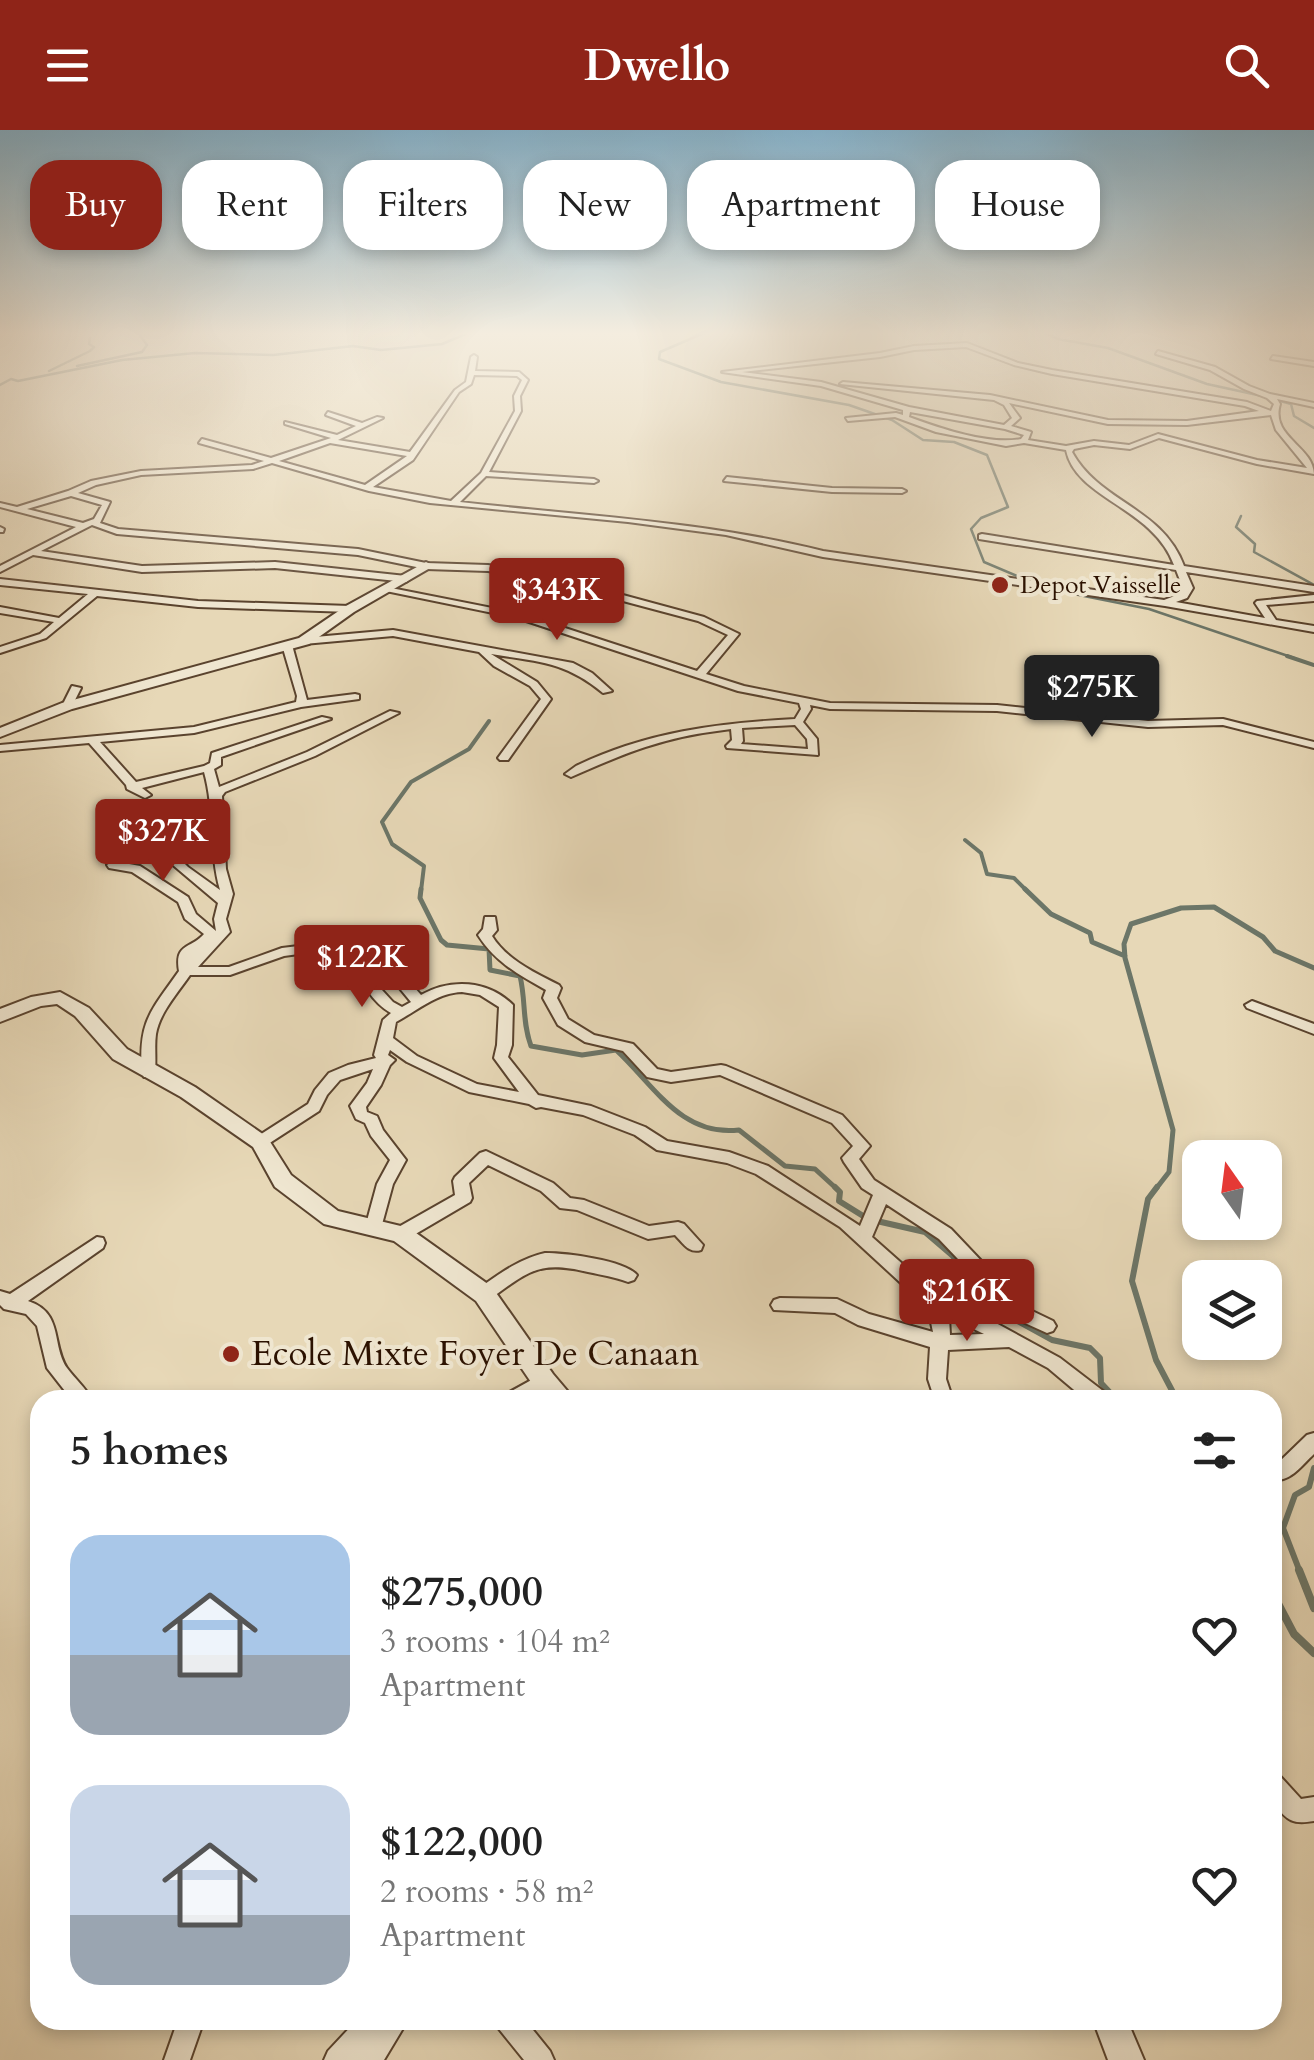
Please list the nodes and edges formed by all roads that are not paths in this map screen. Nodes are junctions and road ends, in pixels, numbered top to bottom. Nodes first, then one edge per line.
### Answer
1 (286, 423) dead end
2 (354, 423) edge
3 (369, 423) edge
4 (434, 423) edge
5 (511, 423) edge
6 (926, 423) edge
7 (978, 423) edge
8 (1010, 423) edge
9 (1108, 423) edge
10 (1157, 423) edge
11 (1182, 423) edge
12 (1275, 423) edge
13 (363, 426) junction
14 (1006, 427) junction
15 (1158, 436) junction
16 (334, 439) junction
17 (202, 441) dead end
18 (1024, 442) junction
19 (1072, 446) junction
20 (412, 455) junction
21 (272, 463) junction
22 (1313, 471) edge
23 (484, 474) junction
24 (728, 478) dead end
25 (594, 481) dead end
26 (368, 487) junction
27 (902, 491) dead end
28 (71, 493) junction
29 (454, 503) junction
30 (0, 505) edge
31 (16, 510) junction
32 (0, 513) edge
33 (88, 523) junction
34 (982, 537) dead end
35 (34, 552) junction
36 (426, 566) junction
37 (1183, 567) junction
38 (0, 568) edge
39 (406, 579) junction
40 (0, 585) edge
41 (1314, 589) edge
42 (386, 590) junction
43 (96, 592) junction
44 (1314, 598) edge
45 (1165, 603) junction
46 (350, 609) junction
47 (0, 610) edge
48 (63, 621) junction
49 (1273, 622) junction
50 (1314, 629) edge
51 (304, 641) junction
52 (287, 644) junction
53 (482, 649) junction
54 (0, 650) edge
55 (700, 674) junction
56 (76, 688) dead end
57 (607, 691) dead end
58 (355, 696) dead end
59 (803, 700) junction
60 (300, 704) junction
61 (67, 706) junction
62 (394, 713) dead end
63 (265, 714) junction
64 (326, 719) dead end
65 (236, 722) junction
66 (798, 722) junction
67 (736, 725) junction
68 (282, 733) junction
69 (0, 734) edge
70 (92, 740) junction
71 (1314, 745) edge
72 (0, 748) edge
73 (216, 755) junction
74 (504, 758) dead end
75 (208, 768) junction
76 (571, 774) dead end
77 (132, 787) junction
78 (145, 795) dead end
79 (216, 796) junction
80 (224, 901) junction
81 (490, 920) dead end
82 (366, 967) junction
83 (186, 971) junction
84 (419, 1003) junction
85 (1252, 1005) dead end
86 (402, 1012) junction
87 (0, 1016) edge
88 (1314, 1029) edge
89 (385, 1040) junction
90 (412, 1059) junction
91 (384, 1060) junction
92 (149, 1073) junction
93 (536, 1102) junction
94 (260, 1142) junction
95 (882, 1194) junction
96 (869, 1226) junction
97 (372, 1228) junction
98 (401, 1234) junction
99 (97, 1244) dead end
100 (695, 1245) dead end
101 (628, 1275) dead end
102 (484, 1294) junction
103 (5, 1301) edge
104 (936, 1304) junction
105 (780, 1305) dead end
106 (1046, 1326) dead end
107 (1008, 1340) junction
108 (944, 1343) junction
109 (544, 1381) junction
110 (74, 1390) edge
111 (530, 1390) edge
112 (553, 1390) edge
113 (940, 1390) edge
114 (1088, 1390) edge
115 (1314, 1440) edge
116 (1282, 1472) edge
117 (1282, 1795) edge
118 (1314, 1808) edge
119 (188, 2030) edge
120 (365, 2030) edge
121 (388, 2030) edge
122 (514, 2030) edge
123 (1114, 2030) edge
124 (177, 2060) edge
125 (336, 2060) edge
126 (368, 2060) edge
127 (540, 2060) edge
128 (1126, 2060) edge

1 - 16 street
2 - 13 street
3 - 13 street
4 - 20 street
5 - 23 street
6 - 18 street
7 - 14 street
8 - 14 street
9 - 15 street
10 - 11 street
12 - 22 street
13 - 16 street
14 - 18 street
15 - 19 street
15 - 22 street
16 - 20 street
16 - 21 street
17 - 21 street
18 - 19 street
19 - 37 street
20 - 26 street
21 - 26 street
21 - 28 street
23 - 25 street
23 - 29 street
24 - 27 street
26 - 29 street
28 - 31 street
28 - 33 street
29 - 45 street
30 - 31 street
31 - 32 street
31 - 33 street
33 - 35 street
33 - 36 street
34 - 37 street
35 - 38 street
35 - 39 street
36 - 39 street
36 - 55 street
37 - 41 street
37 - 45 street
39 - 42 street
40 - 43 street
42 - 46 street
42 - 55 street
43 - 46 street
43 - 48 street
44 - 49 street
45 - 49 street
46 - 51 street
47 - 48 street
48 - 54 street
49 - 50 street
51 - 52 street
51 - 53 street
52 - 60 street
52 - 61 street
53 - 57 street
53 - 74 street
55 - 59 street
56 - 61 street
58 - 60 street
59 - 66 street
59 - 71 street
60 - 63 street
61 - 69 street
62 - 79 street
63 - 65 street
63 - 68 street
64 - 68 street
65 - 70 street
65 - 73 street
66 - 67 street
66 - 67 street
67 - 76 street
68 - 73 street
70 - 72 street
70 - 77 street
73 - 75 street
75 - 77 street
75 - 79 street
77 - 78 street
79 - 80 street
80 - 83 street
80 - 83 street
81 - 95 street
82 - 83 street
82 - 84 street
82 - 86 street
83 - 92 street
84 - 86 street
84 - 93 street
85 - 88 street
86 - 89 street
87 - 92 street
89 - 90 street
89 - 91 street
90 - 91 street
90 - 93 street
91 - 94 street
91 - 97 street
92 - 94 street
93 - 96 street
94 - 97 street
95 - 96 street
95 - 106 street
96 - 104 street
97 - 98 street
98 - 100 street
98 - 102 street
99 - 103 street
101 - 102 street
102 - 109 street
103 - 110 street
104 - 107 street
104 - 108 street
105 - 108 street
107 - 108 street
107 - 114 street
108 - 113 street
109 - 111 street
109 - 112 street
115 - 116 street
117 - 118 street
119 - 124 street
120 - 125 street
121 - 126 street
122 - 127 street
123 - 128 street

